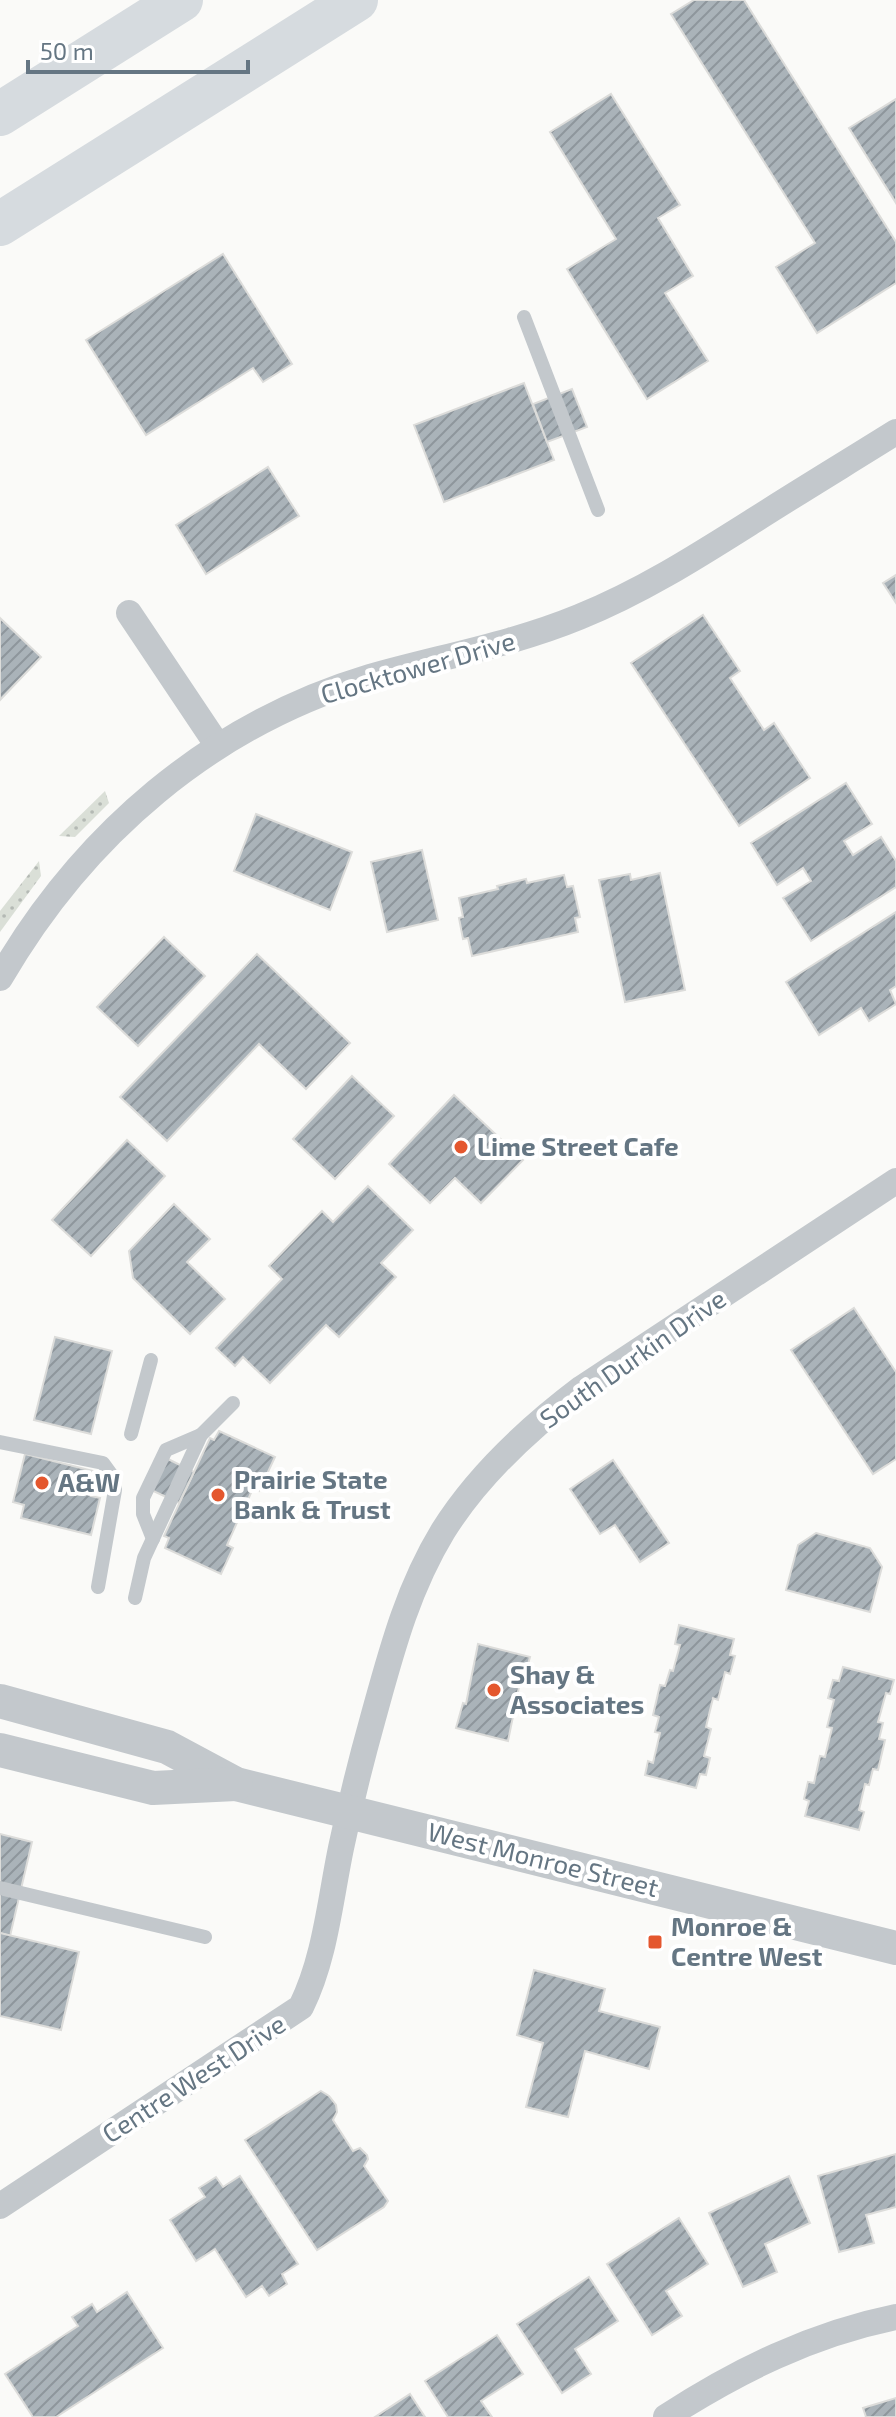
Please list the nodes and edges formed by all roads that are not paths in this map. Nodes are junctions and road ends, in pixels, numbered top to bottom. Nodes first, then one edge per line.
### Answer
1 (181, 0) edge
2 (356, 0) edge
3 (0, 114) edge
4 (0, 224) edge
5 (524, 317) dead end
6 (896, 432) edge
7 (598, 510) dead end
8 (129, 613) dead end
9 (218, 746) junction
10 (0, 978) edge
11 (896, 1181) edge
12 (151, 1360) dead end
13 (233, 1403) dead end
14 (131, 1434) dead end
15 (201, 1435) junction
16 (0, 1442) edge
17 (153, 1539) junction
18 (98, 1587) dead end
19 (135, 1598) dead end
20 (0, 1701) edge
21 (0, 1750) edge
22 (236, 1784) junction
23 (349, 1813) junction
24 (0, 1888) edge
25 (205, 1937) dead end
26 (896, 1948) edge
27 (0, 2206) edge
28 (896, 2317) edge
29 (666, 2417) edge

1 - 3 highway
2 - 4 highway
5 - 7 lane
6 - 9 street, Clocktower Drive
8 - 9 street
9 - 10 street, Clocktower Drive
11 - 23 street, South Durkin Drive
12 - 14 lane
13 - 15 lane
15 - 17 lane
15 - 17 lane
16 - 18 lane
17 - 19 lane
20 - 22 street, West Monroe Street
21 - 22 street, West Monroe Street
22 - 23 street, West Monroe Street
23 - 26 street, West Monroe Street
23 - 27 street, Centre West Drive
24 - 25 lane
28 - 29 street

